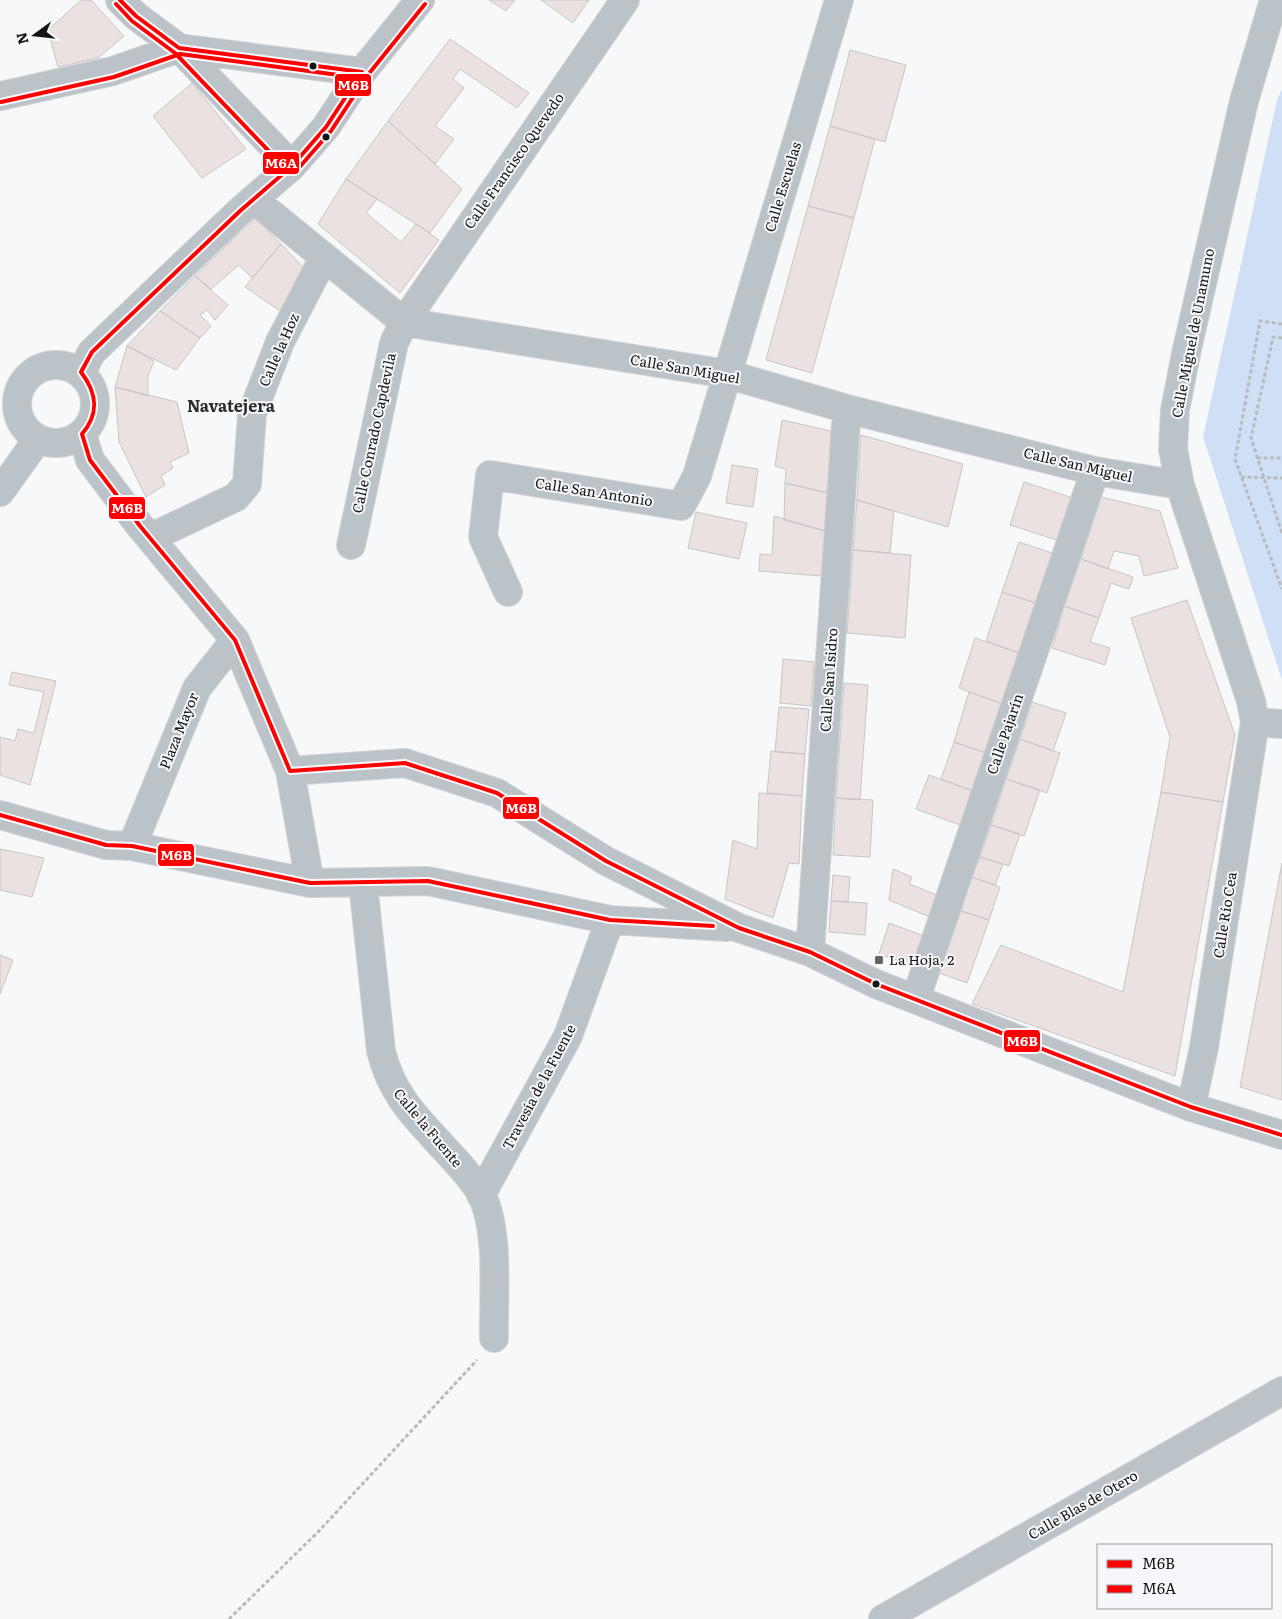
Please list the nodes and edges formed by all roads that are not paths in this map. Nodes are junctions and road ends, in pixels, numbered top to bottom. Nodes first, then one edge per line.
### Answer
1 (120, 0) edge
2 (420, 0) edge
3 (625, 0) edge
4 (839, 0) edge
5 (1274, 0) edge
6 (179, 48) junction
7 (362, 72) junction
8 (0, 96) edge
9 (292, 166) junction
10 (254, 200) junction
11 (324, 257) junction
12 (404, 322) junction
13 (81, 372) junction
14 (727, 374) junction
15 (9, 396) edge
16 (847, 409) junction
17 (82, 434) junction
18 (38, 439) junction
19 (1095, 471) junction
20 (1180, 485) junction
21 (0, 492) edge
22 (150, 538) junction
23 (351, 545) dead end
24 (508, 592) dead end
25 (235, 640) junction
26 (1269, 723) edge
27 (290, 771) junction
28 (0, 815) edge
29 (132, 846) junction
30 (310, 883) junction
31 (363, 883) junction
32 (610, 920) junction
33 (739, 928) junction
34 (810, 952) junction
35 (916, 998) junction
36 (1191, 1107) junction
37 (1282, 1135) edge
38 (482, 1195) junction
39 (494, 1338) road end
40 (1282, 1391) edge
41 (884, 1619) edge

1 - 6 street
2 - 7 street
3 - 12 street, Calle Francisco Quevedo
4 - 14 street, Calle Escuelas
5 - 20 street, Calle Miguel de Unamuno
6 - 7 street
6 - 8 street
6 - 9 street
7 - 9 street
9 - 10 street
10 - 11 street, Calle San Miguel
10 - 13 street
11 - 12 street, Calle San Miguel
11 - 22 street, Calle la Hoz
12 - 14 street, Calle San Miguel
12 - 23 street, Calle Conrado Capdevila
13 - 15 street
13 - 17 street
14 - 16 street, Calle San Miguel
14 - 24 street, Calle San Antonio
15 - 18 street
16 - 19 street, Calle San Miguel
16 - 34 street, Calle San Isidro
17 - 18 street
17 - 22 street
18 - 21 street
19 - 20 street, Calle San Miguel
19 - 35 street, Calle Pajarín
20 - 26 street, Calle Miguel de Unamuno
22 - 25 street
25 - 27 street
25 - 29 street, Plaza Mayor
26 - 36 street, Calle Río Cea
27 - 30 street
27 - 33 street
28 - 29 street
29 - 30 street
30 - 31 street
31 - 32 street
31 - 38 street, Calle la Fuente
32 - 33 street
32 - 38 street, Travesía de la Fuente
33 - 34 street
34 - 35 street
35 - 36 street
36 - 37 street
38 - 39 street, Calle la Fuente
40 - 41 street, Calle Blas de Otero

